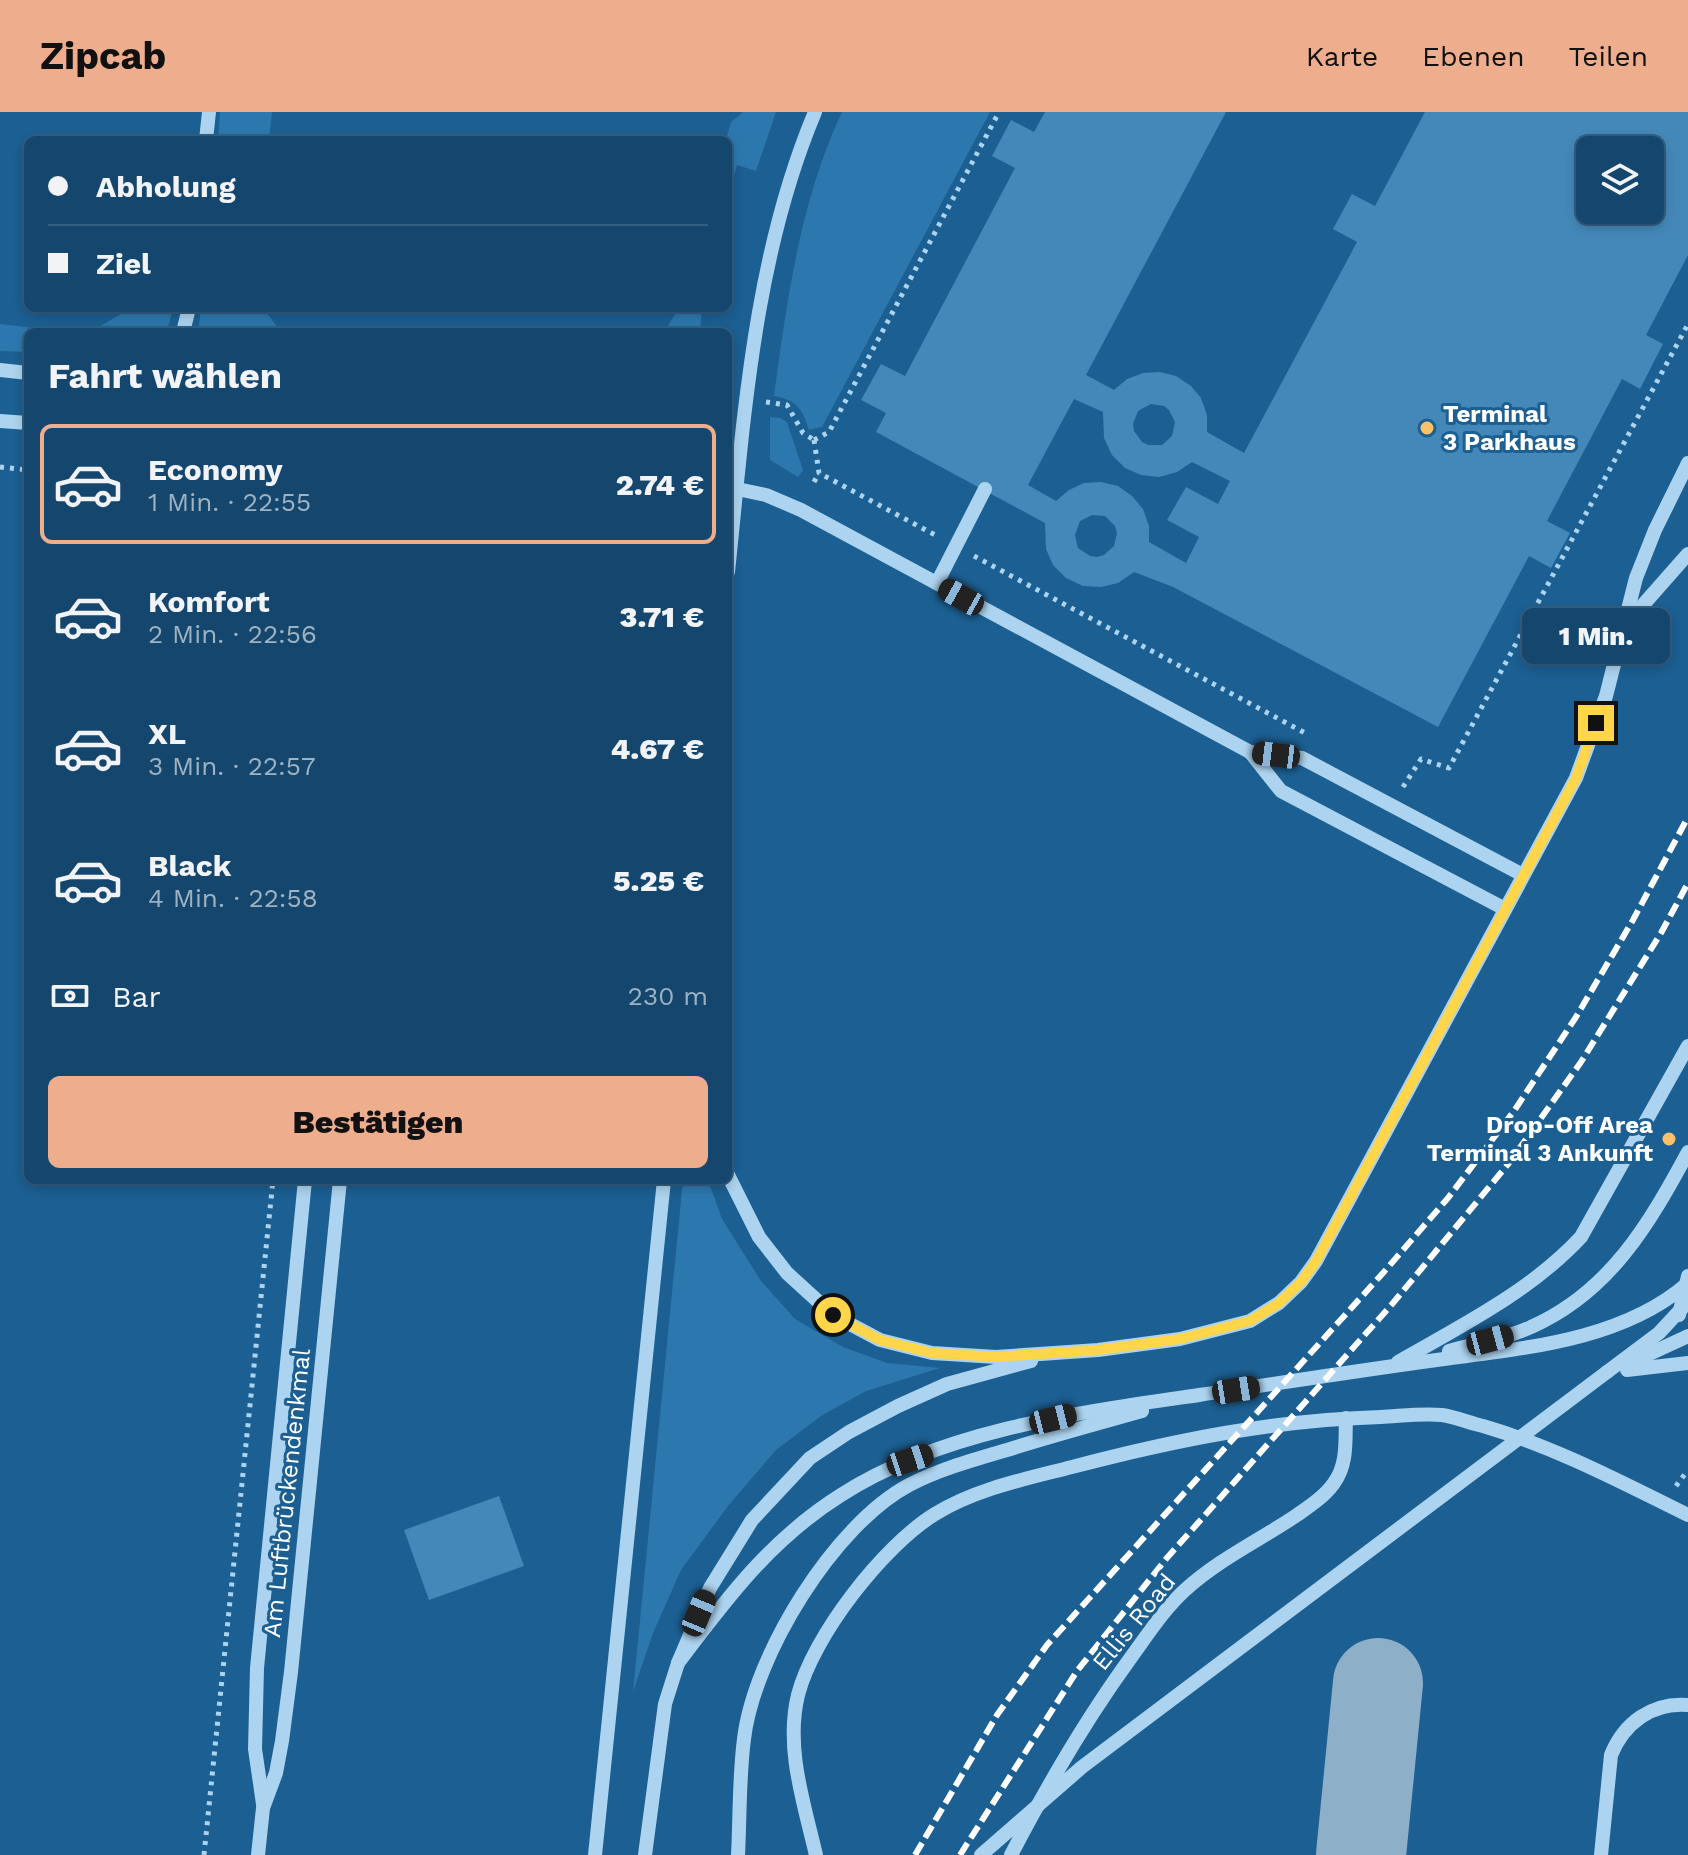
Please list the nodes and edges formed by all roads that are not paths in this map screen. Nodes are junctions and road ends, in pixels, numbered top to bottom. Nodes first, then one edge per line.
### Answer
1 (209, 112) edge
2 (815, 112) edge
3 (206, 136) edge
4 (0, 370) edge
5 (24, 373) edge
6 (0, 421) edge
7 (24, 423) edge
8 (735, 444) edge
9 (1688, 463) edge
10 (732, 487) edge
11 (985, 489) dead end
12 (1688, 554) edge
13 (937, 583) junction
14 (1625, 625) junction
15 (1250, 752) junction
16 (1523, 875) junction
17 (1505, 909) junction
18 (1688, 1046) edge
19 (1688, 1152) edge
20 (732, 1183) edge
21 (305, 1184) edge
22 (340, 1184) edge
23 (664, 1184) edge
24 (1688, 1276) edge
25 (1688, 1283) edge
26 (1688, 1301) edge
27 (1683, 1312) edge
28 (1687, 1337) edge
29 (1098, 1350) junction
30 (1684, 1362) edge
31 (1390, 1366) junction
32 (1607, 1372) junction
33 (1209, 1394) junction
34 (1346, 1418) junction
35 (1688, 1515) edge
36 (678, 1663) junction
37 (1688, 1705) edge
38 (263, 1808) junction
39 (258, 1855) edge
40 (595, 1855) edge
41 (645, 1855) edge
42 (738, 1855) edge
43 (816, 1855) edge
44 (981, 1855) edge
45 (1011, 1855) edge
46 (1601, 1855) edge

1 - 3 street
2 - 8 street
4 - 5 street
6 - 7 street
8 - 10 street
9 - 14 street
10 - 13 street
11 - 13 street
12 - 14 street
13 - 15 street
14 - 16 street
15 - 16 street
15 - 17 street
16 - 17 street
17 - 29 street
18 - 31 street
19 - 31 street
20 - 29 street
21 - 38 street, Am Luftbrückendenkmal
22 - 38 street, Am Luftbrückendenkmal
23 - 40 street
24 - 27 street, bridge
25 - 31 street
26 - 27 street, bridge
27 - 32 street
28 - 32 street
29 - 36 street
30 - 32 street
31 - 33 street
32 - 44 street, bridge
33 - 36 street
33 - 42 street
34 - 35 street
34 - 43 street
34 - 45 street, Ellis Road
36 - 41 street
37 - 46 street
38 - 39 street, Am Luftbrückendenkmal

